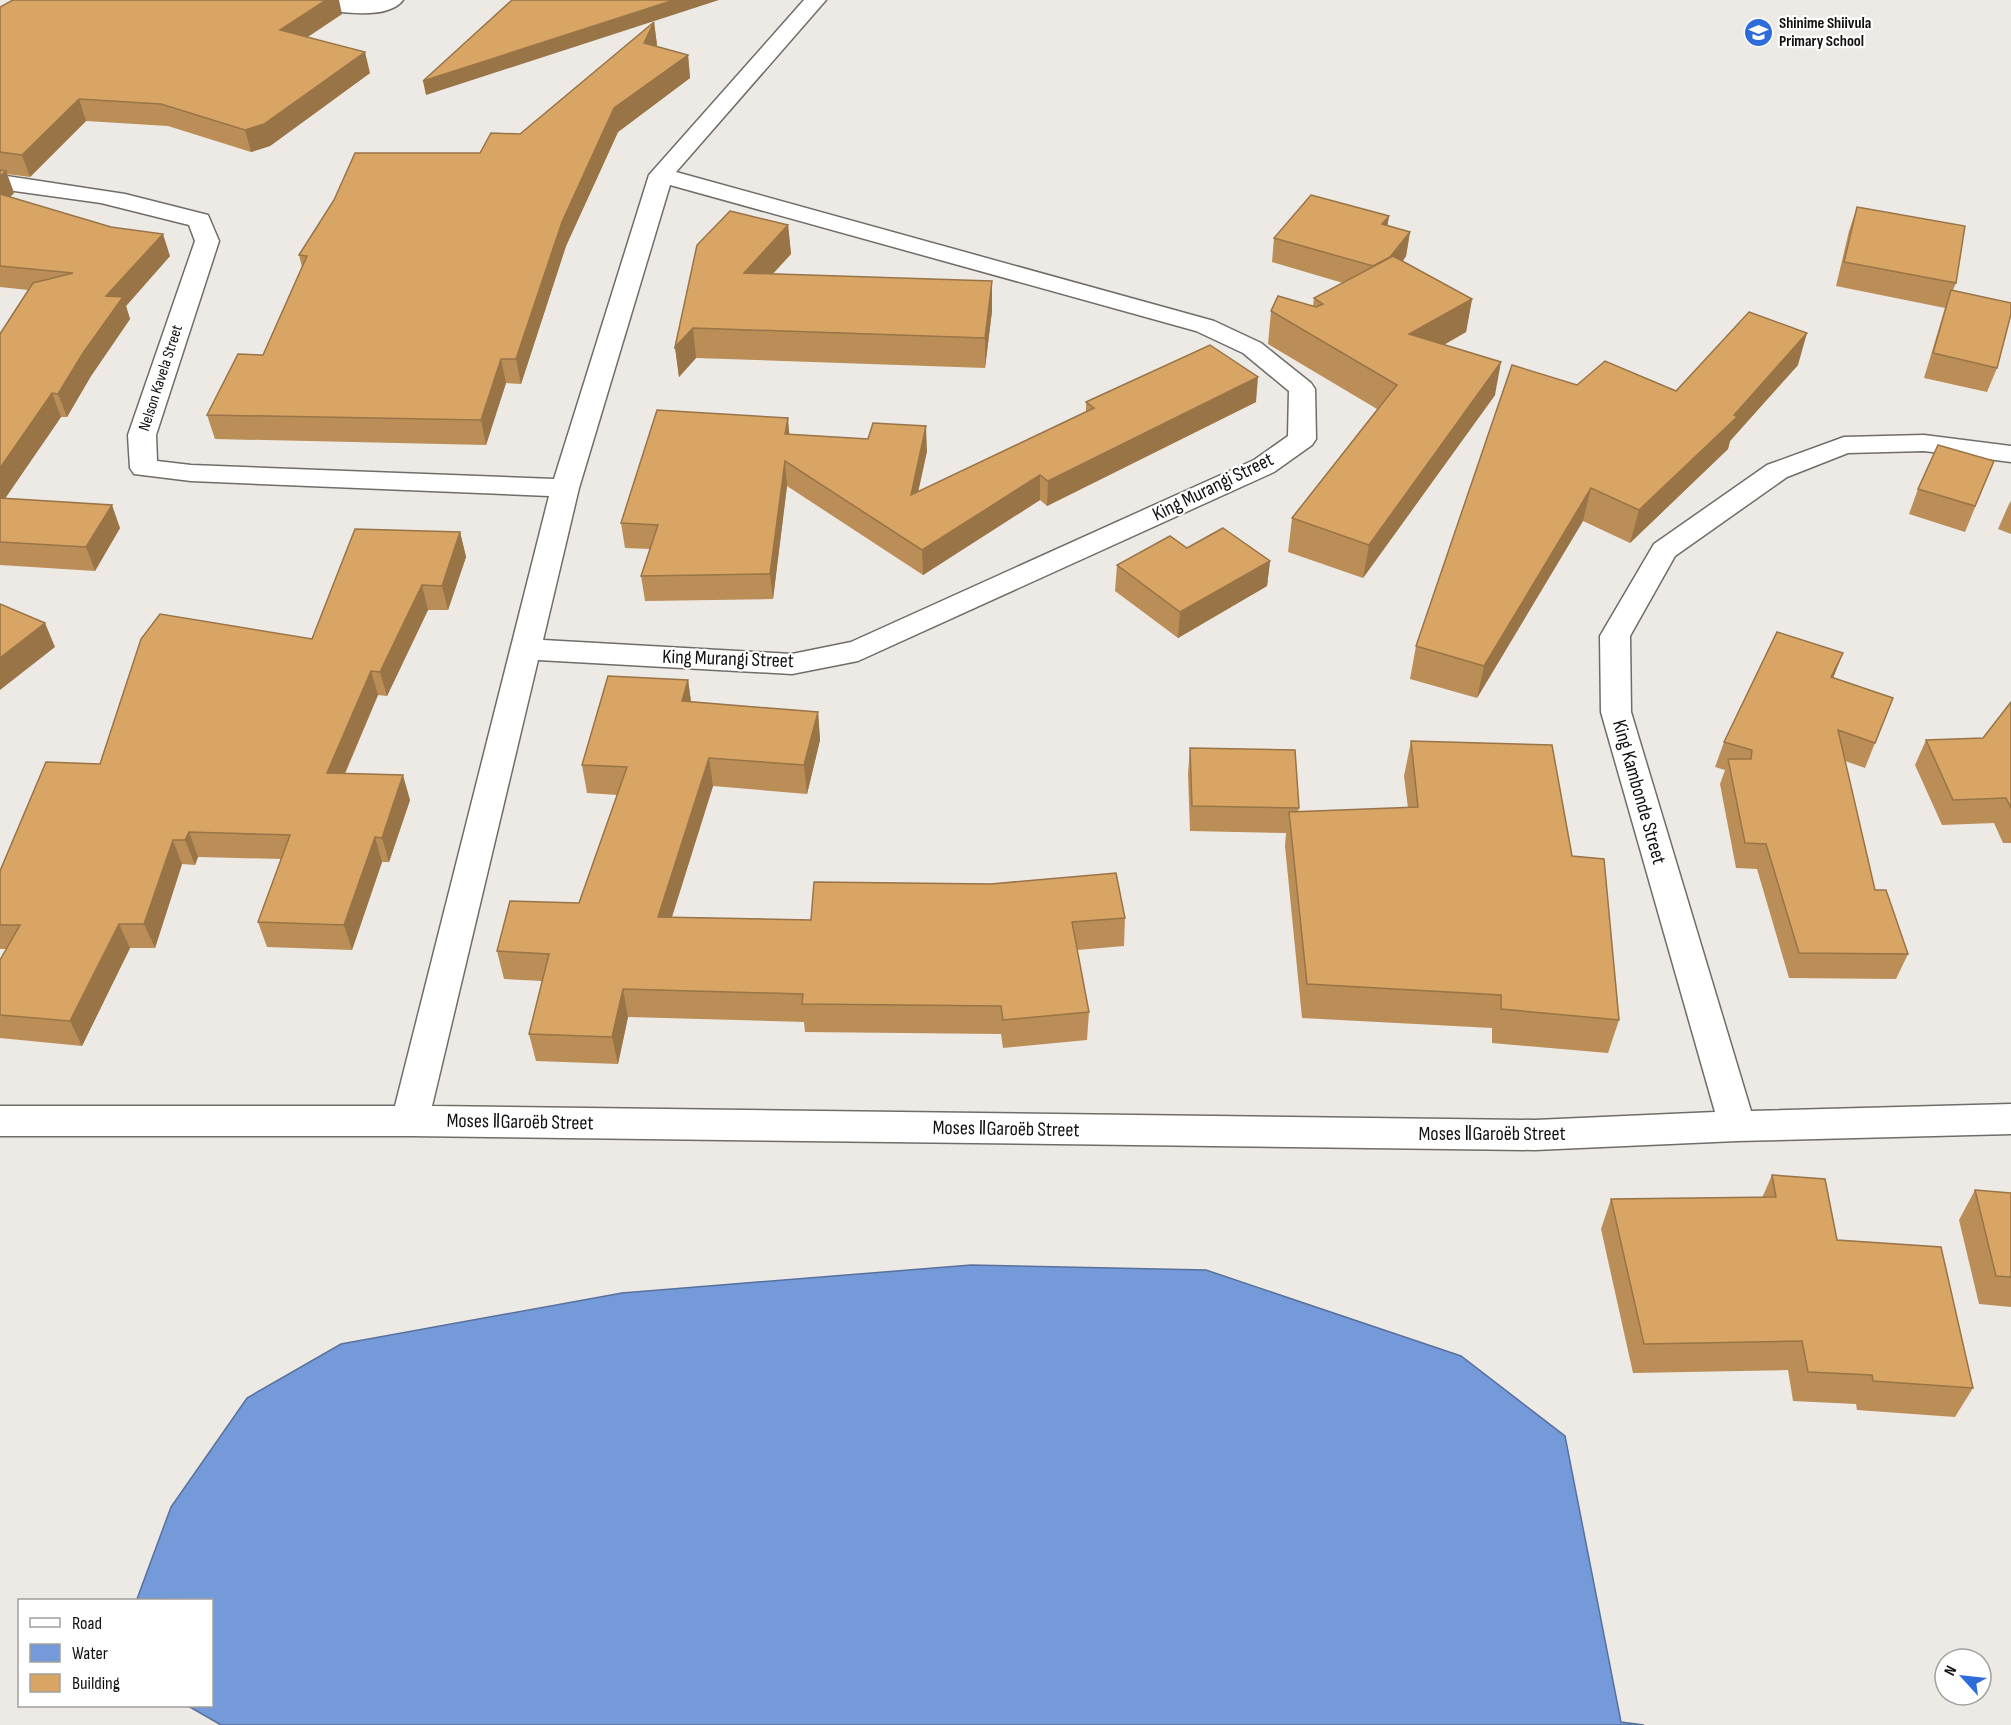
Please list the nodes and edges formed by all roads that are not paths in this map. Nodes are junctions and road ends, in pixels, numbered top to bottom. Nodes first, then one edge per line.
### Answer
1 (308, 0) edge
2 (392, 0) edge
3 (815, 0) edge
4 (661, 175) junction
5 (0, 182) edge
6 (2011, 454) edge
7 (565, 488) junction
8 (526, 650) junction
9 (2011, 1119) edge
10 (0, 1120) edge
11 (410, 1121) junction
12 (1737, 1126) junction

1 - 2 street
3 - 4 street
4 - 7 street
4 - 8 street, King Murangi Street
5 - 7 street, Nelson Kavela Street
6 - 12 street, King Kambonde Street
7 - 8 street
8 - 11 street
9 - 12 street, Moses ǁGaroëb Street
10 - 11 street, Moses ǁGaroëb Street
11 - 12 street, Moses ǁGaroëb Street

